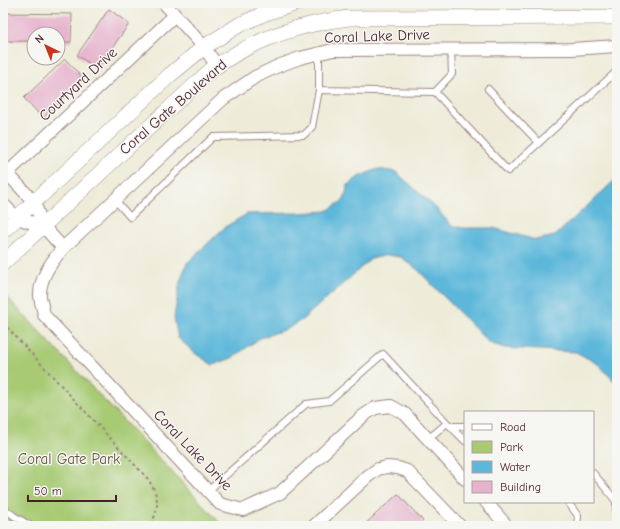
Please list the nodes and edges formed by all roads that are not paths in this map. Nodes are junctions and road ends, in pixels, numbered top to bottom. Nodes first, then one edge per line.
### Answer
1 (164, 3) edge
2 (296, 3) edge
3 (175, 15) junction
4 (617, 17) edge
5 (617, 46) edge
6 (204, 47) junction
7 (451, 49) junction
8 (318, 53) junction
9 (217, 66) junction
10 (617, 71) edge
11 (488, 89) dead end
12 (319, 90) junction
13 (435, 92) junction
14 (539, 143) junction
15 (5, 175) edge
16 (115, 200) junction
17 (34, 202) junction
18 (3, 204) edge
19 (17, 218) junction
20 (43, 226) junction
21 (3, 231) edge
22 (63, 248) junction
23 (3, 263) edge
24 (449, 424) junction
25 (464, 426) edge
26 (428, 439) junction
27 (464, 440) edge
28 (594, 474) edge
29 (464, 479) edge
30 (208, 491) junction
31 (487, 503) edge
32 (569, 503) edge
33 (3, 507) edge
34 (31, 526) edge
35 (314, 526) edge
36 (460, 526) edge
37 (507, 526) edge
38 (577, 526) edge
39 (616, 526) edge

1 - 3 street
2 - 6 street, Coral Gate Boulevard
3 - 6 street
3 - 15 street, Courtyard Drive
4 - 9 street, Coral Gate Boulevard
5 - 7 street, Coral Lake Drive
6 - 9 street
6 - 17 street, Coral Gate Boulevard
7 - 8 street, Coral Lake Drive
7 - 13 lane
8 - 12 lane
8 - 16 street, Coral Lake Drive
9 - 20 street, Coral Gate Boulevard
10 - 14 lane
11 - 14 lane
12 - 13 lane
12 - 16 lane
13 - 14 lane
15 - 17 street
16 - 22 street, Coral Lake Drive
17 - 19 street, Coral Gate Boulevard
17 - 20 street
18 - 19 street
19 - 20 street
19 - 21 street, Coral Gate Boulevard
20 - 22 street
20 - 23 street, Coral Gate Boulevard
22 - 30 street, Coral Lake Drive
24 - 25 lane
24 - 26 lane
24 - 27 lane
24 - 30 lane
26 - 29 street, Coral Lake Drive
26 - 30 street, Coral Lake Drive
28 - 39 lane
31 - 37 street
32 - 38 lane
33 - 34 lane
35 - 36 street

